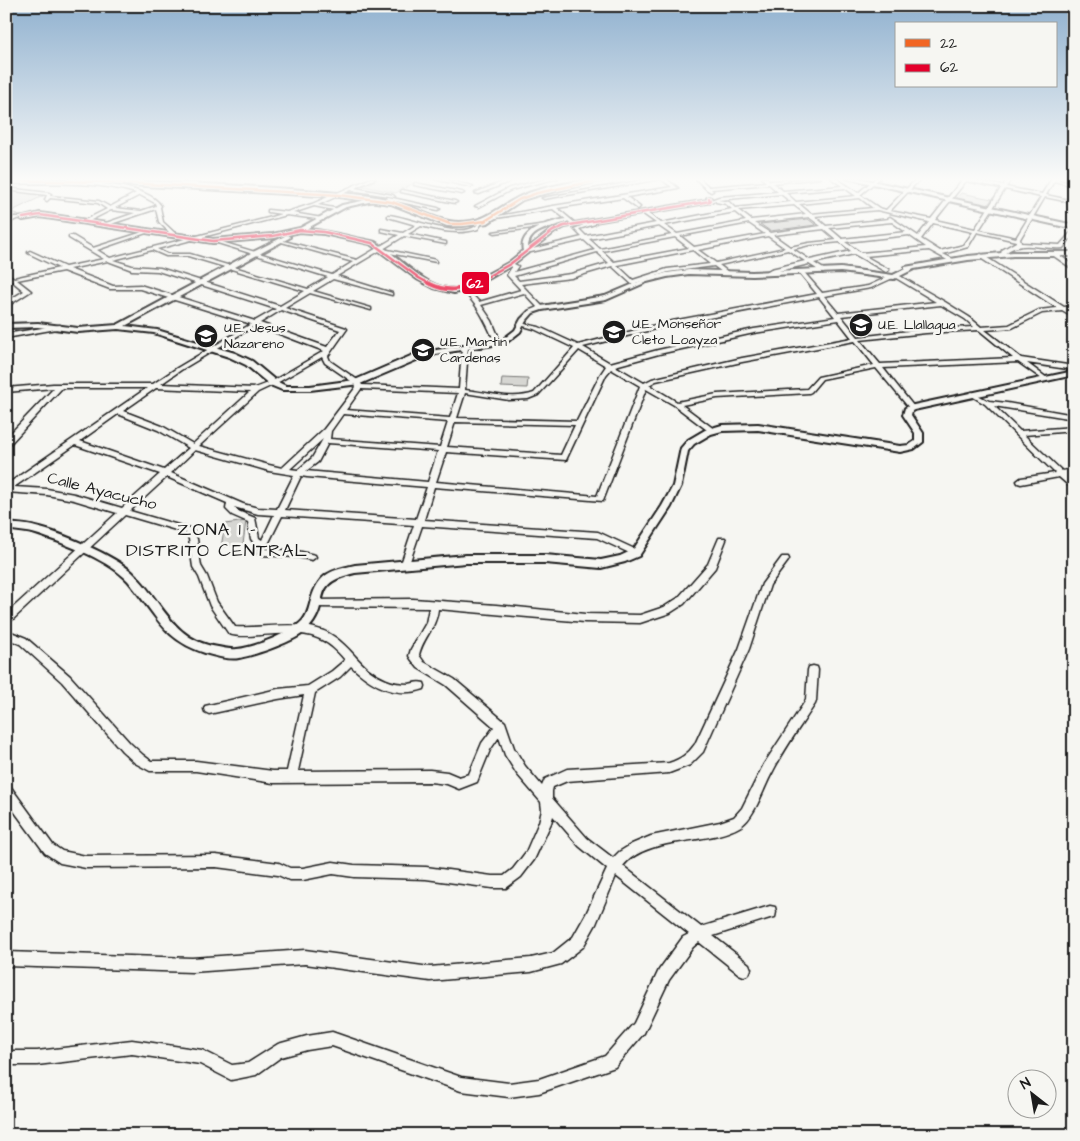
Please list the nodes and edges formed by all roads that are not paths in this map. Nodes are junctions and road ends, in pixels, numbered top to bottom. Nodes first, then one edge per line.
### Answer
1 (147, 231) edge
2 (149, 231) edge
3 (171, 231) edge
4 (217, 231) edge
5 (294, 231) edge
6 (298, 231) edge
7 (315, 231) edge
8 (388, 231) edge
9 (410, 231) edge
10 (454, 231) edge
11 (470, 231) edge
12 (500, 231) edge
13 (538, 231) edge
14 (553, 231) edge
15 (579, 231) edge
16 (624, 231) edge
17 (669, 231) edge
18 (701, 231) edge
19 (764, 231) edge
20 (790, 231) edge
21 (829, 231) edge
22 (925, 231) edge
23 (977, 231) joint
24 (1023, 231) edge
25 (1073, 231) edge
26 (495, 232) dead end
27 (911, 233) joint
28 (768, 234) junction
29 (175, 235) junction
30 (404, 235) junction
31 (676, 236) junction
32 (71, 237) dead end
33 (190, 238) junction
34 (585, 238) junction
35 (918, 239) junction
36 (213, 241) junction
37 (280, 241) junction
38 (840, 241) junction
39 (1018, 242) junction
40 (444, 243) dead end
41 (1059, 247) junction
42 (152, 248) junction
43 (789, 248) junction
44 (930, 248) junction
45 (380, 249) junction
46 (92, 250) junction
47 (599, 250) junction
48 (694, 250) junction
49 (30, 252) dead end
50 (524, 252) junction
51 (939, 253) junction
52 (1053, 253) junction
53 (253, 254) junction
54 (857, 254) junction
55 (1004, 254) junction
56 (1074, 254) edge
57 (981, 256) junction
58 (107, 260) junction
59 (434, 260) dead end
60 (951, 260) junction
61 (358, 262) junction
62 (808, 262) junction
63 (510, 264) junction
64 (613, 264) junction
65 (713, 265) junction
66 (228, 267) junction
67 (64, 269) junction
68 (1074, 269) edge
69 (823, 271) junction
70 (802, 272) junction
71 (726, 273) junction
72 (768, 273) junction
73 (892, 274) junction
74 (6, 275) edge
75 (510, 275) junction
76 (334, 276) junction
77 (14, 279) junction
78 (6, 281) edge
79 (199, 282) junction
80 (517, 283) junction
81 (634, 284) junction
82 (464, 289) junction
83 (310, 291) junction
84 (525, 291) junction
85 (390, 294) dead end
86 (821, 296) junction
87 (170, 298) junction
88 (943, 303) junction
89 (478, 304) junction
90 (6, 305) edge
91 (280, 308) junction
92 (541, 308) junction
93 (1074, 308) edge
94 (368, 309) dead end
95 (1062, 309) junction
96 (839, 316) junction
97 (1074, 316) edge
98 (255, 323) junction
99 (522, 324) junction
100 (6, 326) edge
101 (60, 327) junction
102 (118, 327) junction
103 (981, 329) junction
104 (6, 336) edge
105 (856, 339) junction
106 (498, 343) junction
107 (578, 347) junction
108 (466, 348) junction
109 (214, 349) junction
110 (327, 351) junction
111 (1019, 360) junction
112 (610, 365) junction
113 (878, 366) junction
114 (1074, 368) edge
115 (1074, 373) edge
116 (1046, 379) junction
117 (273, 383) junction
118 (358, 384) junction
119 (644, 385) junction
120 (60, 386) junction
121 (155, 386) junction
122 (285, 388) junction
123 (6, 390) edge
124 (256, 390) junction
125 (462, 391) junction
126 (972, 394) junction
127 (676, 404) junction
128 (987, 404) junction
129 (912, 408) junction
130 (119, 412) junction
131 (341, 412) junction
132 (1074, 417) edge
133 (453, 420) junction
134 (580, 423) junction
135 (1074, 429) edge
136 (328, 431) junction
137 (711, 431) junction
138 (1017, 433) junction
139 (326, 441) junction
140 (74, 442) junction
141 (6, 443) edge
142 (193, 447) junction
143 (442, 449) junction
144 (284, 470) junction
145 (1074, 472) edge
146 (165, 473) junction
147 (299, 473) junction
148 (1060, 474) junction
149 (1021, 481) dead end
150 (431, 483) junction
151 (1074, 487) edge
152 (6, 489) edge
153 (231, 502) junction
154 (123, 510) junction
155 (278, 512) junction
156 (419, 522) junction
157 (6, 526) edge
158 (722, 540) dead end
159 (262, 543) junction
160 (83, 548) junction
161 (636, 553) junction
162 (312, 557) dead end
163 (785, 559) dead end
164 (405, 564) junction
165 (316, 602) junction
166 (434, 606) junction
167 (6, 620) edge
168 (300, 630) junction
169 (6, 634) edge
170 (351, 660) junction
171 (813, 670) dead end
172 (420, 686) dead end
173 (310, 690) junction
174 (209, 709) dead end
175 (501, 726) junction
176 (292, 775) junction
177 (6, 790) edge
178 (547, 799) junction
179 (614, 867) junction
180 (770, 912) dead end
181 (700, 934) junction
182 (6, 959) edge
183 (744, 970) dead end
184 (6, 1058) edge

1 - 46 street
2 - 29 street
3 - 29 street
4 - 33 street
5 - 36 street
6 - 37 street
7 - 45 street
8 - 30 street
9 - 30 street
10 - 11 street
12 - 26 street
13 - 50 street
14 - 50 street
15 - 34 street
16 - 34 street
17 - 31 street
18 - 31 street
19 - 28 street
20 - 28 street
21 - 38 street
22 - 35 street
23 - 39 street
23 - 51 street
24 - 39 street
25 - 41 street
27 - 35 street
27 - 38 street
28 - 43 street
28 - 48 street
29 - 33 street
30 - 40 street
30 - 45 street
31 - 47 street
31 - 48 street
32 - 46 street
33 - 36 street
33 - 42 street
34 - 47 street
34 - 50 street
35 - 44 street
36 - 53 street
37 - 53 street
37 - 61 street
38 - 43 street
38 - 54 street
39 - 41 street
39 - 55 street
41 - 56 street
42 - 58 street
42 - 66 street
43 - 62 street
43 - 65 street
44 - 51 street
44 - 54 street
45 - 59 street
45 - 61 street
45 - 82 street
46 - 58 street
47 - 64 street
47 - 75 street
48 - 64 street
48 - 65 street
49 - 67 street
50 - 63 street
51 - 60 street
52 - 55 street
52 - 56 street
52 - 68 street
53 - 66 street
53 - 76 street
54 - 62 street
54 - 73 street
55 - 57 street
57 - 60 street
57 - 95 street
58 - 67 street
58 - 79 street
60 - 73 street
61 - 76 street
62 - 69 street
62 - 72 street
63 - 75 street
63 - 82 street
64 - 80 street
64 - 81 street
65 - 71 street
65 - 81 street
66 - 79 street
66 - 83 street
67 - 77 street
67 - 87 street
69 - 70 street
69 - 73 street
70 - 72 street
70 - 86 street
71 - 72 street
71 - 81 street
73 - 86 street
73 - 88 street
74 - 77 street
75 - 80 street
76 - 83 street
76 - 85 street
77 - 78 street
77 - 90 street
79 - 87 street
79 - 91 street
80 - 84 street
81 - 92 street
82 - 89 street
83 - 91 street
83 - 94 street
84 - 89 street
84 - 92 street
86 - 96 street
86 - 107 street
87 - 98 street
87 - 102 street
88 - 96 street
88 - 103 street
89 - 106 street
91 - 98 street
91 - 110 street
92 - 99 street
93 - 95 street
95 - 97 street
95 - 103 street
96 - 105 street
96 - 112 street
98 - 109 street
98 - 110 street
99 - 106 street
99 - 107 street
100 - 101 street
101 - 102 street
101 - 104 street
102 - 109 street
103 - 105 street
103 - 111 street
105 - 113 street
105 - 119 street
106 - 108 street
107 - 112 street
107 - 125 street
108 - 118 street
108 - 125 street
109 - 117 street
109 - 121 street
110 - 117 street
110 - 118 street
111 - 113 street
111 - 114 street
111 - 116 street
112 - 119 street
112 - 134 street
113 - 127 street
113 - 129 street
115 - 116 street
116 - 126 street
117 - 122 street
117 - 124 street
118 - 122 street
118 - 125 street
118 - 131 street
119 - 127 street
119 - 150 street
120 - 121 street
120 - 123 street
120 - 141 street
121 - 124 street
121 - 130 street
122 - 124 street
124 - 142 street
125 - 133 street
126 - 128 street
126 - 129 street
127 - 137 street
128 - 132 street
128 - 138 street
129 - 137 street
130 - 140 street
130 - 142 street
131 - 133 street
131 - 136 street
133 - 134 street
133 - 143 street
134 - 143 street
135 - 138 street
136 - 139 street
136 - 144 street
137 - 161 street
138 - 148 street
139 - 143 street
139 - 147 street
140 - 146 street
140 - 152 street
142 - 144 street
142 - 146 street
143 - 150 street
144 - 147 street
145 - 148 street
146 - 153 street
146 - 154 street
147 - 150 street
147 - 155 street
148 - 149 street
148 - 151 street
150 - 156 street
152 - 154 street, Calle Ayacucho
153 - 155 street
153 - 159 street
154 - 160 street
154 - 168 street, Calle Ayacucho
155 - 156 street
155 - 159 street
156 - 161 street
156 - 164 street
157 - 160 street
158 - 166 street
159 - 162 street
160 - 167 street
160 - 168 street
161 - 164 street
163 - 178 street
164 - 165 street
165 - 166 street
165 - 168 street
166 - 175 street
168 - 170 street
169 - 176 street
170 - 172 street
170 - 173 street
171 - 179 street
173 - 174 street
173 - 176 street
175 - 176 street
175 - 178 street
177 - 178 street
178 - 179 street
179 - 181 street
179 - 182 street
180 - 181 street
181 - 183 street
181 - 184 street

